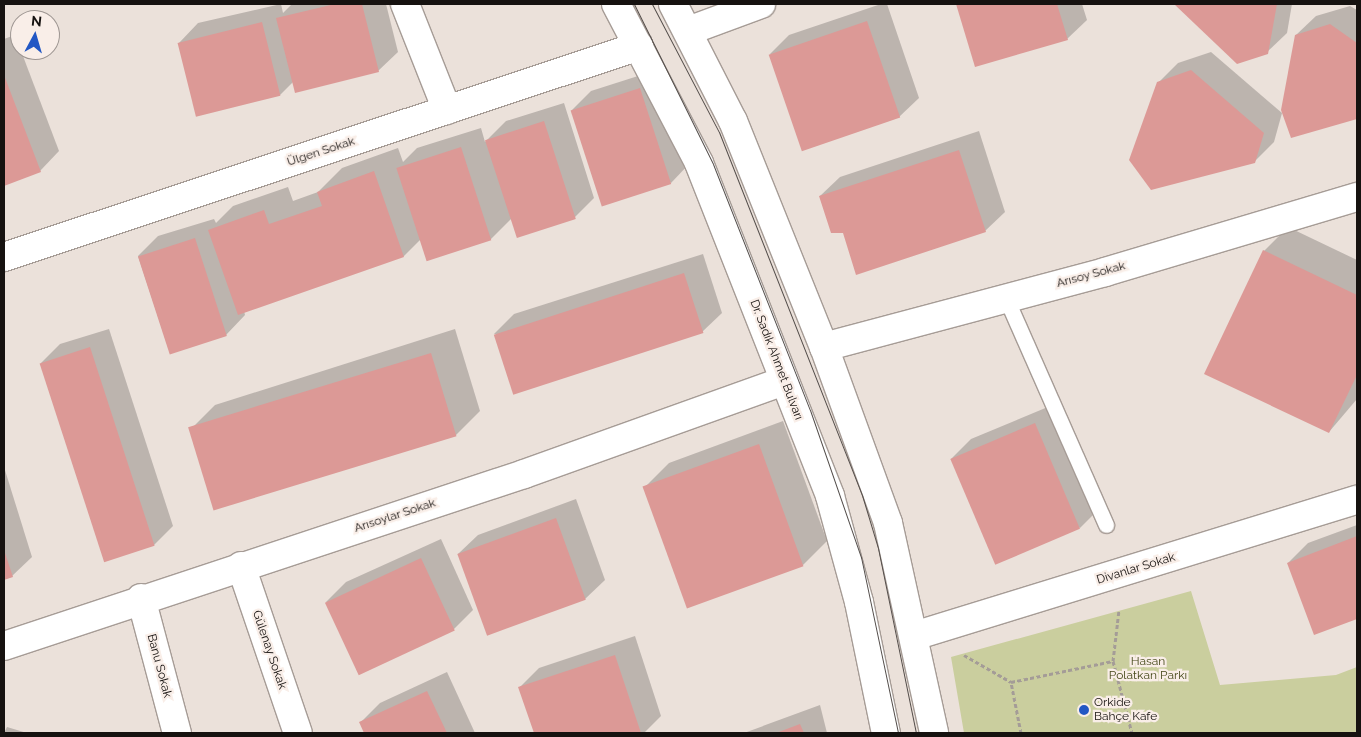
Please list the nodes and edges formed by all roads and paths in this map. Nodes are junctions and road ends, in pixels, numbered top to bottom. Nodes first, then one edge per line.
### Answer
1 (405, 4) edge
2 (616, 4) edge
3 (673, 4) edge
4 (760, 4) edge
5 (688, 31) junction
6 (639, 46) junction
7 (447, 110) junction
8 (1357, 197) edge
9 (4, 257) edge
10 (1006, 298) junction
11 (824, 346) junction
12 (784, 381) junction
13 (1357, 500) edge
14 (1106, 525) dead end
15 (241, 566) junction
16 (141, 598) junction
17 (1118, 610) dead end
18 (914, 636) junction
19 (4, 646) edge
20 (964, 655) dead end
21 (1113, 660) junction
22 (1011, 682) junction
23 (880, 727) edge
24 (177, 733) edge
25 (298, 733) edge
26 (934, 733) edge
27 (1021, 733) edge
28 (1132, 733) edge

1 - 7 street
2 - 6 street, Dr. Sadık Ahmet Bulvarı
3 - 5 street
4 - 5 street
5 - 11 street
6 - 7 street, Ülgen Sokak
6 - 12 street, Dr. Sadık Ahmet Bulvarı
7 - 9 street, Ülgen Sokak
8 - 10 street, Arısoy Sokak
10 - 11 street, Arısoy Sokak
10 - 14 lane
11 - 18 street
12 - 15 street, Arısoylar Sokak
12 - 23 street, Dr. Sadık Ahmet Bulvarı
13 - 18 street, Divanlar Sokak
15 - 16 street, Arısoylar Sokak
15 - 25 street, Gülenay Sokak
16 - 19 street, Arısoylar Sokak
16 - 24 street, Banu Sokak
17 - 21 path
18 - 26 street
20 - 22 path
21 - 22 path
21 - 28 path
22 - 27 path

